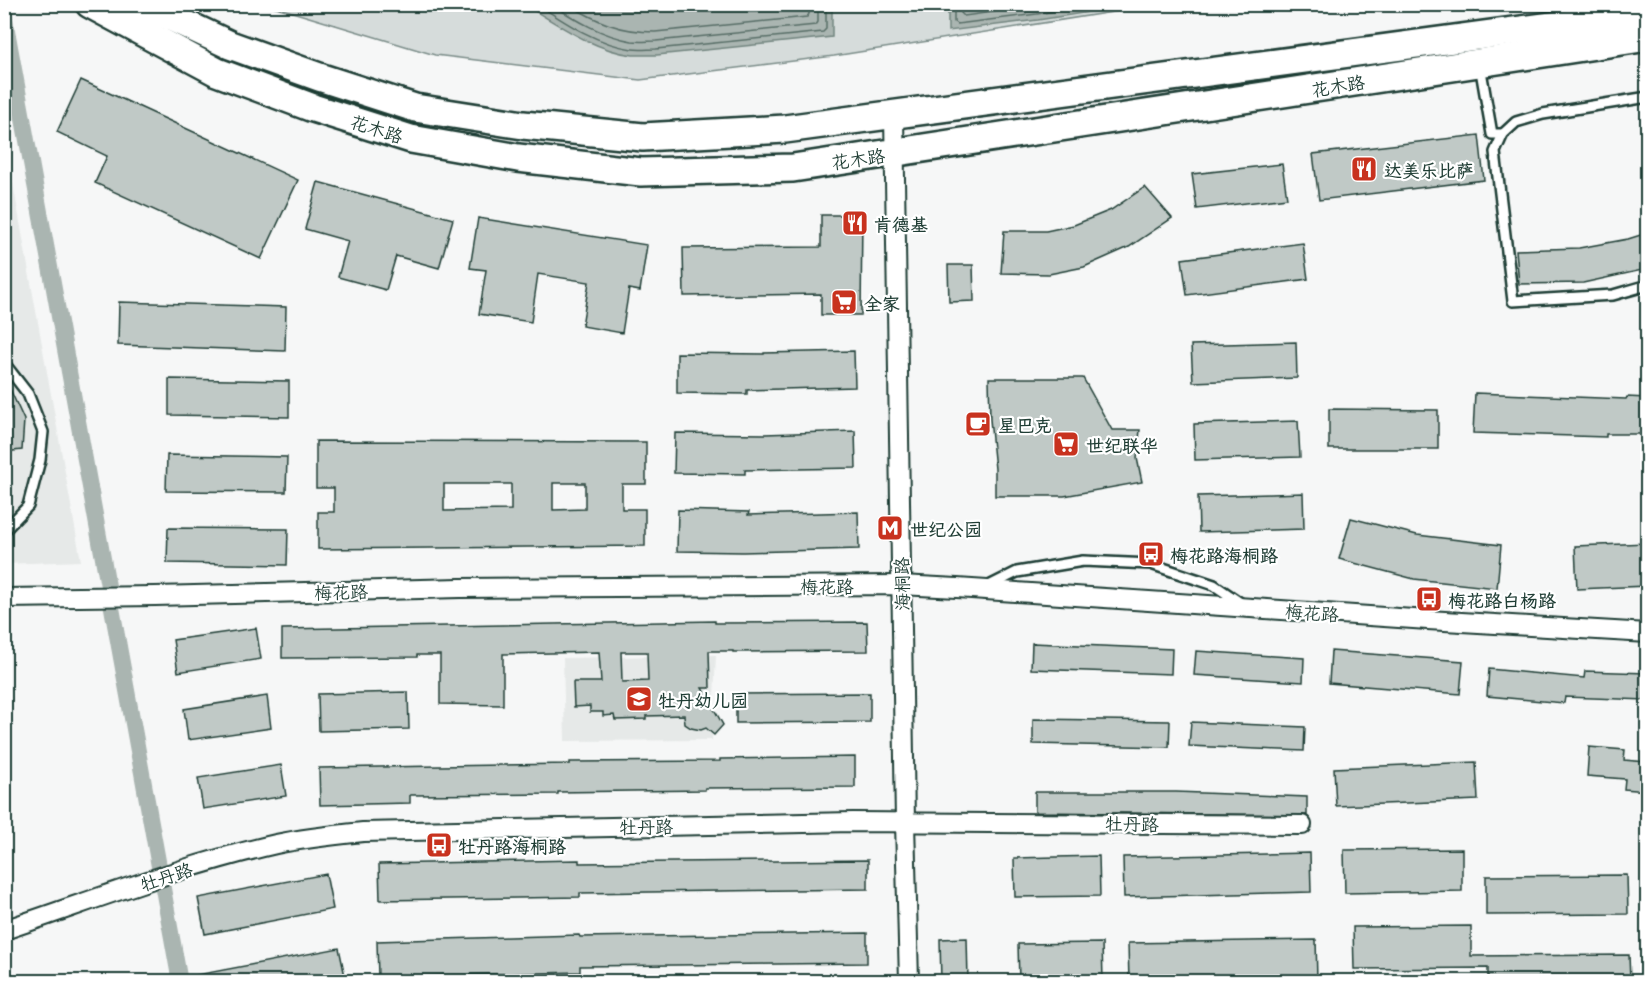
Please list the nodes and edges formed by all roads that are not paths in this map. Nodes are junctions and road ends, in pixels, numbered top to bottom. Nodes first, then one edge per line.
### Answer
1 (90, 4) edge
2 (143, 4) edge
3 (1647, 13) edge
4 (1647, 37) edge
5 (1480, 63) junction
6 (1647, 97) edge
7 (894, 115) junction
8 (1503, 134) junction
9 (895, 153) junction
10 (1647, 285) edge
11 (4, 363) edge
12 (4, 531) edge
13 (901, 585) junction
14 (983, 589) junction
15 (4, 598) edge
16 (1246, 607) junction
17 (1647, 633) edge
18 (905, 822) junction
19 (1302, 825) dead end
20 (4, 930) edge
21 (909, 981) edge

1 - 9 main road, 花木路
2 - 7 main road, 花木路
3 - 7 main road, 花木路
4 - 5 main road, 花木路
5 - 8 lane
5 - 9 main road, 花木路
6 - 8 lane
7 - 9 street, 海桐路
8 - 10 lane
9 - 13 street, 海桐路
11 - 12 lane
13 - 14 street, 梅花路
13 - 15 street, 梅花路
13 - 18 street, 海桐路
14 - 16 street, 梅花路
14 - 16 lane
16 - 17 street, 梅花路
18 - 19 street, 牡丹路
18 - 20 street, 牡丹路
18 - 21 street, 海桐路

